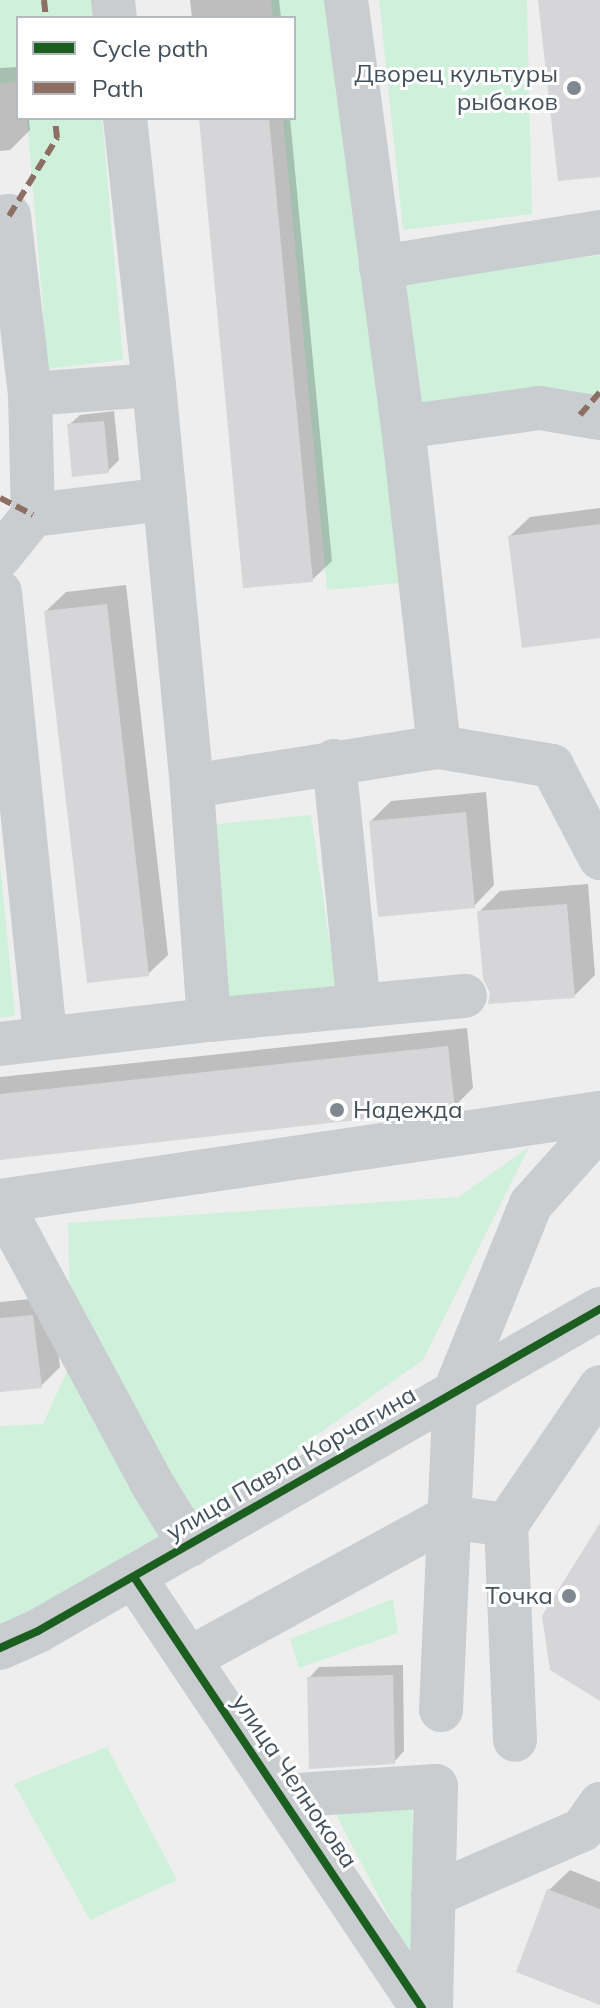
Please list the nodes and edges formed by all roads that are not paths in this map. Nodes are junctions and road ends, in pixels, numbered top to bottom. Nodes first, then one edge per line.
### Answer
1 (346, 0) edge
2 (125, 120) edge
3 (0, 217) edge
4 (600, 232) edge
5 (381, 267) junction
6 (154, 385) junction
7 (30, 394) junction
8 (600, 418) edge
9 (403, 427) junction
10 (165, 499) junction
11 (33, 515) junction
12 (0, 556) edge
13 (0, 592) edge
14 (439, 747) junction
15 (334, 761) junction
16 (192, 786) junction
17 (600, 858) edge
18 (465, 996) dead end
19 (359, 1006) junction
20 (209, 1020) junction
21 (45, 1037) junction
22 (0, 1044) edge
23 (600, 1113) edge
24 (600, 1127) edge
25 (582, 1168) edge
26 (0, 1201) edge
27 (600, 1309) edge
28 (600, 1387) edge
29 (455, 1391) junction
30 (449, 1517) junction
31 (506, 1525) junction
32 (190, 1545) junction
33 (134, 1577) junction
34 (0, 1648) edge
35 (190, 1658) junction
36 (441, 1710) dead end
37 (515, 1740) dead end
38 (282, 1796) junction
39 (594, 1824) edge
40 (433, 1895) junction
41 (422, 2008) edge
42 (431, 2008) edge

1 - 5 street
2 - 6 street
3 - 7 street
4 - 5 street
5 - 9 street
6 - 7 street
6 - 10 street
7 - 11 street
8 - 9 street
9 - 14 street
10 - 11 street
10 - 16 street
11 - 12 street
13 - 21 street
14 - 15 street
14 - 17 street
15 - 16 street
15 - 19 street
16 - 20 street
18 - 19 street
19 - 20 street
20 - 21 street
21 - 22 street
23 - 26 street
24 - 25 street
25 - 29 street
26 - 32 street
27 - 29 street, улица Павла Корчагина
28 - 31 street
29 - 30 street
29 - 32 street, улица Павла Корчагина
30 - 31 street
30 - 35 street
30 - 36 street
31 - 37 street
32 - 33 street, улица Павла Корчагина
33 - 34 street, улица Павла Корчагина
33 - 35 street, улица Челнокова
35 - 38 street, улица Челнокова
38 - 40 street
38 - 41 street, улица Челнокова
39 - 40 street
40 - 42 street

